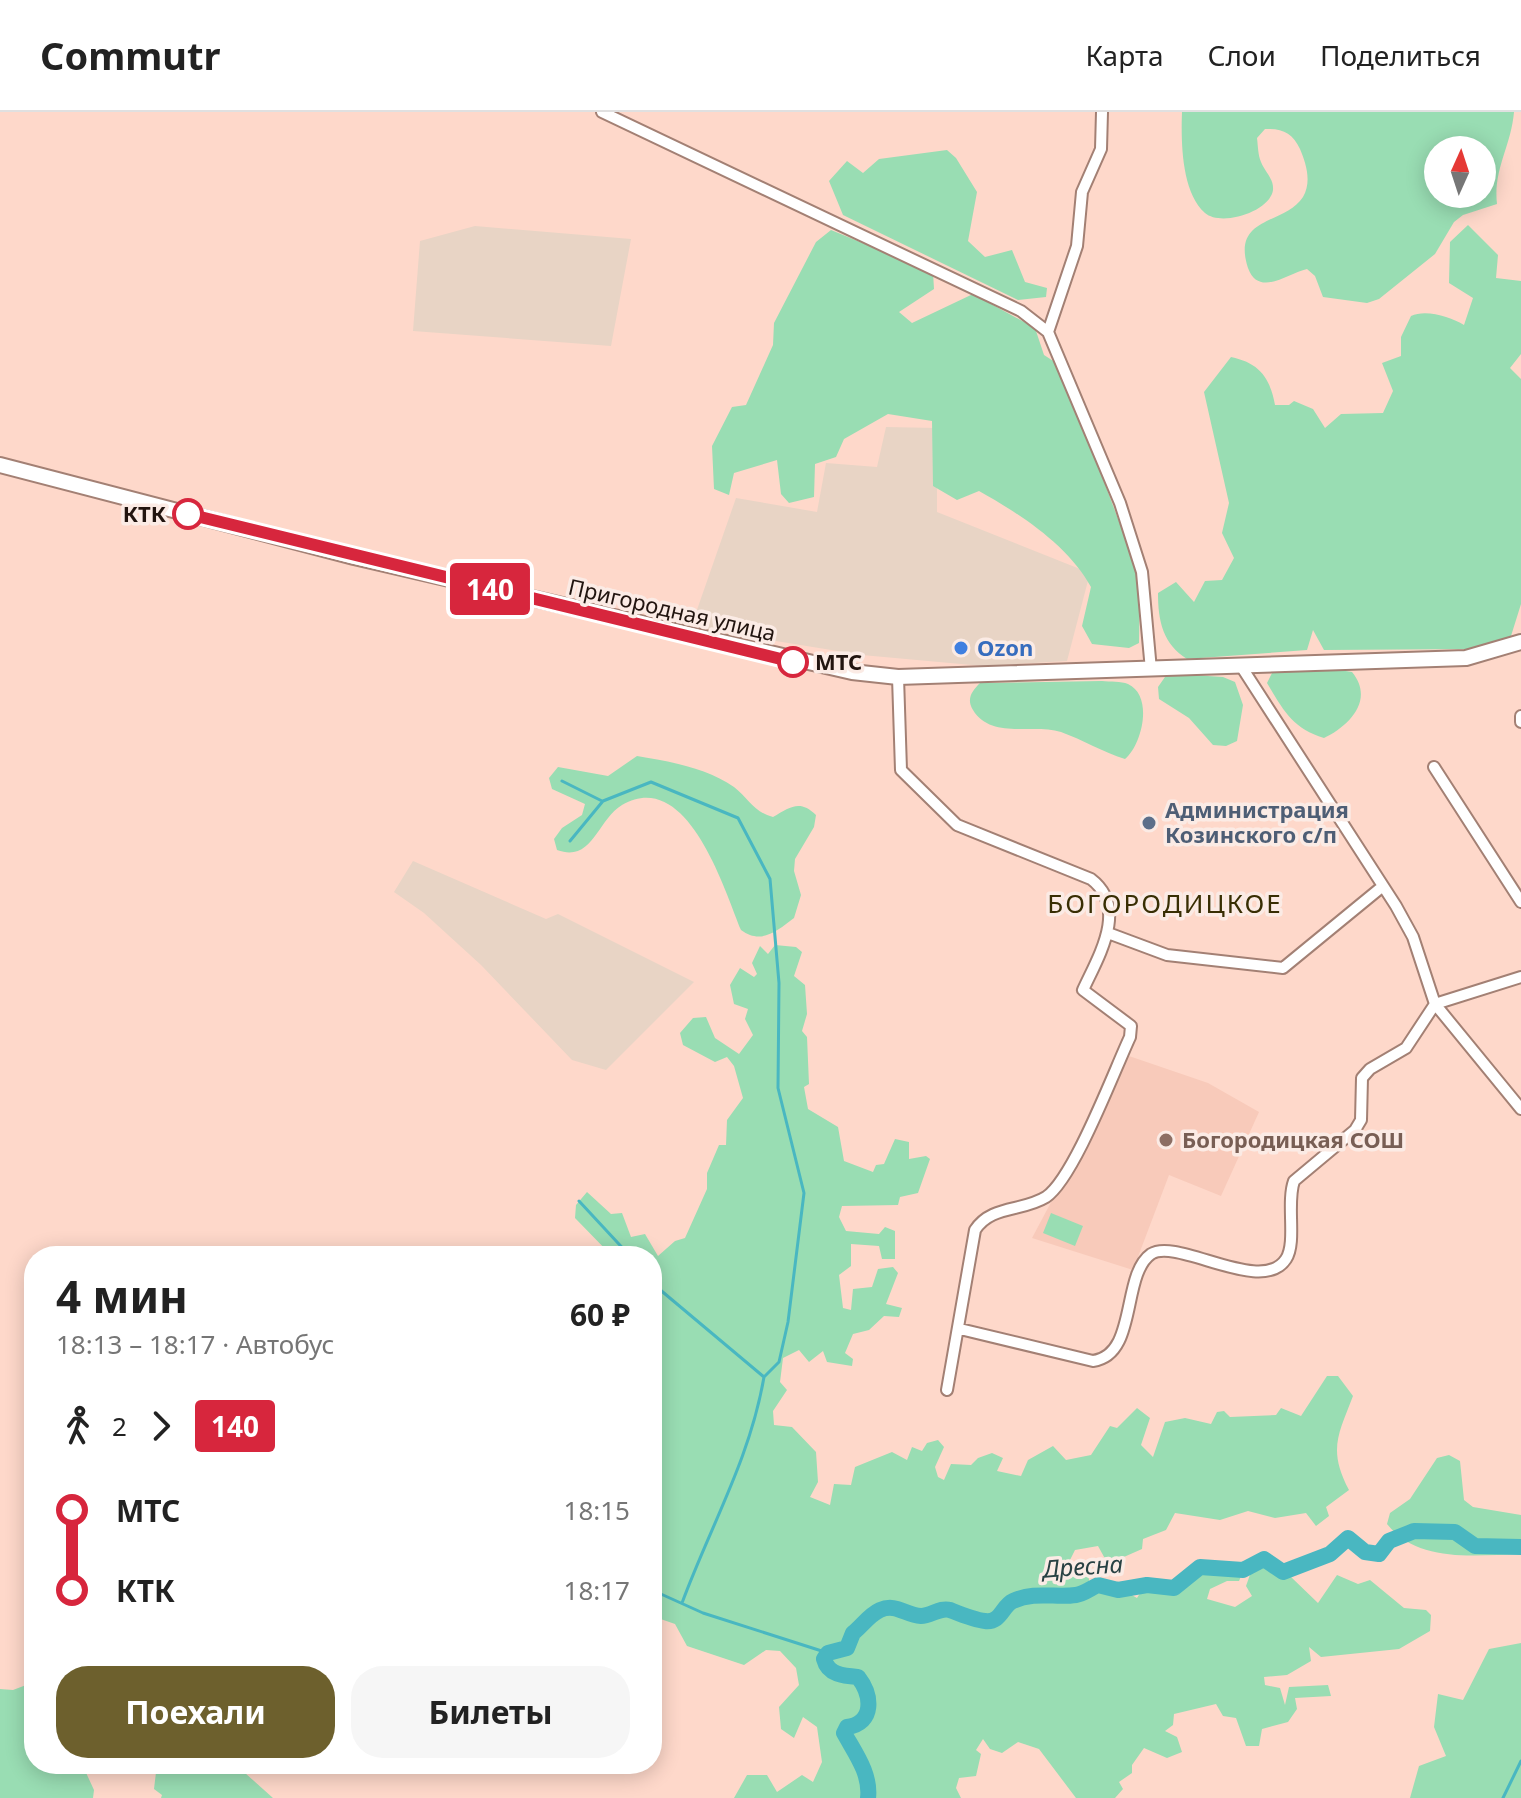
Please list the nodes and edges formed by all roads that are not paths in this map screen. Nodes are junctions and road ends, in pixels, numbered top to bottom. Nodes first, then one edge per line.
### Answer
1 (602, 112) edge
2 (1102, 112) edge
3 (1048, 332) junction
4 (0, 465) edge
5 (1521, 642) edge
6 (1241, 666) junction
7 (1151, 670) junction
8 (898, 677) junction
9 (1434, 767) dead end
10 (1383, 886) junction
11 (1521, 902) edge
12 (1108, 933) junction
13 (1521, 977) edge
14 (1435, 1004) junction
15 (1521, 1109) edge
16 (960, 1329) junction
17 (947, 1390) dead end

1 - 3 street
2 - 3 street
3 - 7 street
4 - 8 street, Пригородная улица
5 - 6 street, Пригородная улица
6 - 7 street, Пригородная улица
6 - 10 street
7 - 8 street, Пригородная улица
8 - 12 street
9 - 11 street
10 - 12 street
10 - 14 street
12 - 16 street
13 - 14 street
14 - 15 street
14 - 16 street
16 - 17 street

